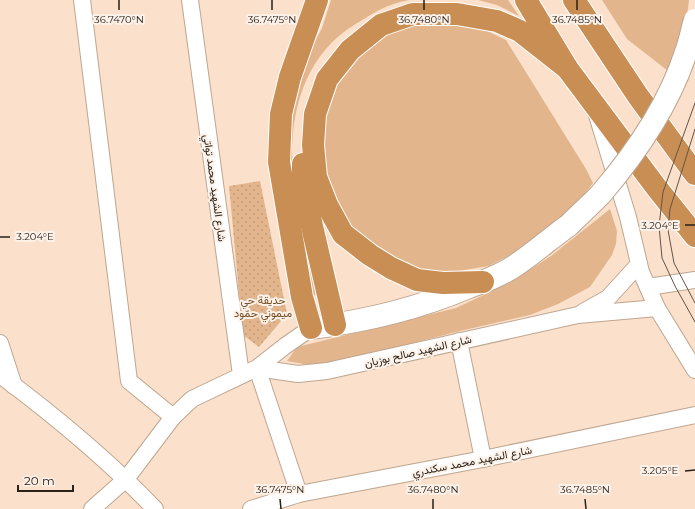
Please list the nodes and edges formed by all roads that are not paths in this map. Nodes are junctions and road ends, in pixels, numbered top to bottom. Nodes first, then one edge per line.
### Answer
1 (82, 0) edge
2 (190, 0) edge
3 (317, 0) edge
4 (526, 0) edge
5 (574, 0) edge
6 (695, 20) edge
7 (567, 68) junction
8 (594, 104) junction
9 (315, 114) junction
10 (695, 174) edge
11 (695, 236) edge
12 (639, 264) junction
13 (695, 280) edge
14 (483, 282) junction
15 (648, 287) junction
16 (657, 308) junction
17 (578, 315) junction
18 (335, 325) junction
19 (311, 328) junction
20 (458, 341) junction
21 (0, 343) edge
22 (257, 368) junction
23 (695, 370) edge
24 (0, 375) edge
25 (241, 375) junction
26 (14, 386) junction
27 (695, 415) edge
28 (173, 417) junction
29 (482, 459) junction
30 (126, 479) junction
31 (299, 494) junction
32 (92, 509) edge
33 (155, 509) edge
34 (251, 509) edge

1 - 28 street
2 - 25 street, شارع الشهيد محمد تواتي
3 - 19 highway
4 - 7 highway
5 - 10 highway
6 - 14 main road, bridge
7 - 8 highway
7 - 9 highway
8 - 11 highway
8 - 12 street
9 - 14 highway
9 - 18 highway
12 - 15 street
12 - 17 street, شارع الشهيد صالح بوزيان
13 - 15 street
14 - 18 main road
15 - 16 street
16 - 17 street, شارع الشهيد صالح بوزيان
16 - 23 street
17 - 20 street, شارع الشهيد صالح بوزيان
18 - 19 main road
19 - 22 street
20 - 22 street, شارع الشهيد صالح بوزيان
20 - 29 street
21 - 26 street
22 - 25 street
22 - 31 street
24 - 26 street
25 - 28 street
26 - 30 street
27 - 29 street, شارع الشهيد محمد سكندري
28 - 30 street
29 - 31 street, شارع الشهيد محمد سكندري
30 - 32 street
30 - 33 street
31 - 34 street, شارع الشهيد محمد سكندري

